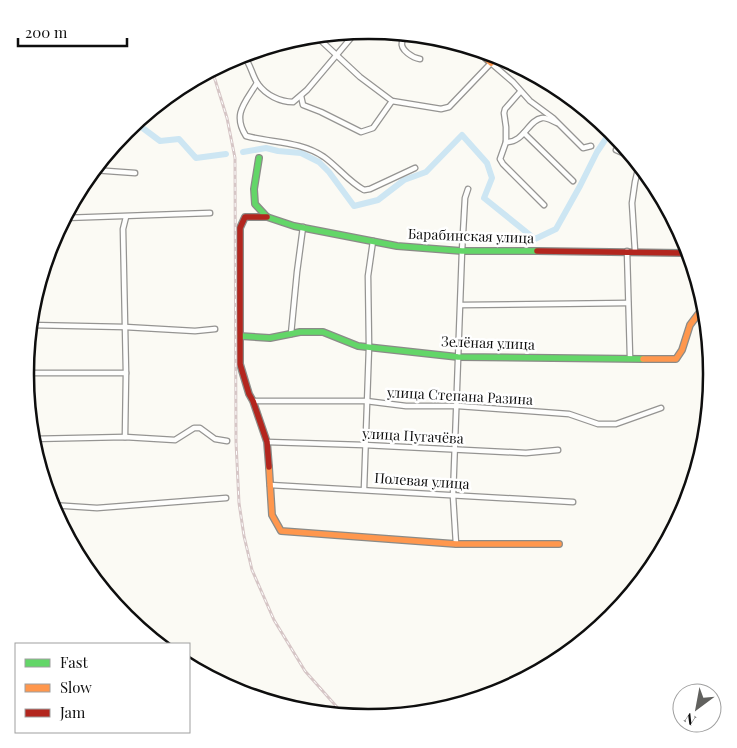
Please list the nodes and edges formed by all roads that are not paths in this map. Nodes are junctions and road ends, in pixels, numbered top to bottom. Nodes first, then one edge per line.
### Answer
1 (349, 40) edge
2 (402, 41) edge
3 (323, 42) edge
4 (336, 55) junction
5 (420, 59) dead end
6 (249, 62) edge
7 (491, 63) joint
8 (257, 84) junction
9 (520, 92) junction
10 (301, 96) junction
11 (392, 101) junction
12 (558, 123) junction
13 (524, 133) junction
14 (506, 142) junction
15 (591, 146) dead end
16 (259, 158) dead end
17 (415, 168) dead end
18 (103, 171) edge
19 (135, 173) dead end
20 (637, 173) edge
21 (573, 181) dead end
22 (468, 190) dead end
23 (544, 205) dead end
24 (210, 213) dead end
25 (126, 217) junction
26 (267, 217) junction
27 (73, 218) edge
28 (303, 228) junction
29 (373, 241) junction
30 (628, 250) junction
31 (462, 251) junction
32 (635, 251) junction
33 (680, 253) edge
34 (628, 303) junction
35 (461, 305) junction
36 (698, 316) edge
37 (38, 326) edge
38 (125, 327) junction
39 (215, 329) dead end
40 (291, 334) junction
41 (240, 336) junction
42 (369, 347) junction
43 (458, 357) junction
44 (630, 357) junction
45 (126, 372) junction
46 (34, 373) edge
47 (253, 401) junction
48 (366, 401) junction
49 (458, 406) junction
50 (661, 408) dead end
51 (125, 437) junction
52 (40, 439) edge
53 (227, 441) dead end
54 (268, 442) junction
55 (364, 445) junction
56 (456, 449) junction
57 (558, 450) dead end
58 (270, 485) junction
59 (364, 489) junction
60 (453, 496) junction
61 (226, 498) dead end
62 (573, 502) dead end
63 (61, 506) edge
64 (456, 544) junction
65 (559, 544) dead end

1 - 4 street
2 - 5 street
3 - 4 street
4 - 10 street
4 - 11 street
6 - 8 street
7 - 9 street
7 - 11 street
8 - 10 street
8 - 17 street
9 - 12 street
9 - 14 street
10 - 11 street
12 - 13 street
12 - 15 street
13 - 14 street
13 - 21 street
14 - 23 street
16 - 26 street
18 - 19 street
20 - 32 street
22 - 31 street
24 - 25 street
25 - 27 street
25 - 38 street
26 - 28 street, Барабинская улица
26 - 41 street
28 - 29 street, Барабинская улица
28 - 40 street
29 - 31 street, Барабинская улица
29 - 42 street
30 - 31 street, Барабинская улица
30 - 32 street, Барабинская улица
30 - 34 street
31 - 35 street
32 - 33 street, Барабинская улица
34 - 35 street
34 - 44 street
35 - 43 street
36 - 44 street, Зелёная улица
37 - 38 street
38 - 39 street
38 - 45 street
40 - 41 street, Зелёная улица
40 - 42 street, Зелёная улица
41 - 47 street
42 - 43 street, Зелёная улица
42 - 48 street
43 - 44 street, Зелёная улица
43 - 49 street
45 - 46 street
45 - 51 street
47 - 48 street, улица Степана Разина
47 - 54 street
48 - 49 street, улица Степана Разина
48 - 55 street
49 - 50 street, улица Степана Разина
49 - 56 street
51 - 52 street
51 - 53 street
54 - 55 street, улица Пугачёва
54 - 58 street
55 - 56 street, улица Пугачёва
55 - 59 street
56 - 57 street, улица Пугачёва
56 - 60 street
58 - 59 street, Полевая улица
58 - 64 street
59 - 60 street, Полевая улица
60 - 62 street, Полевая улица
60 - 64 street
61 - 63 street
64 - 65 street

